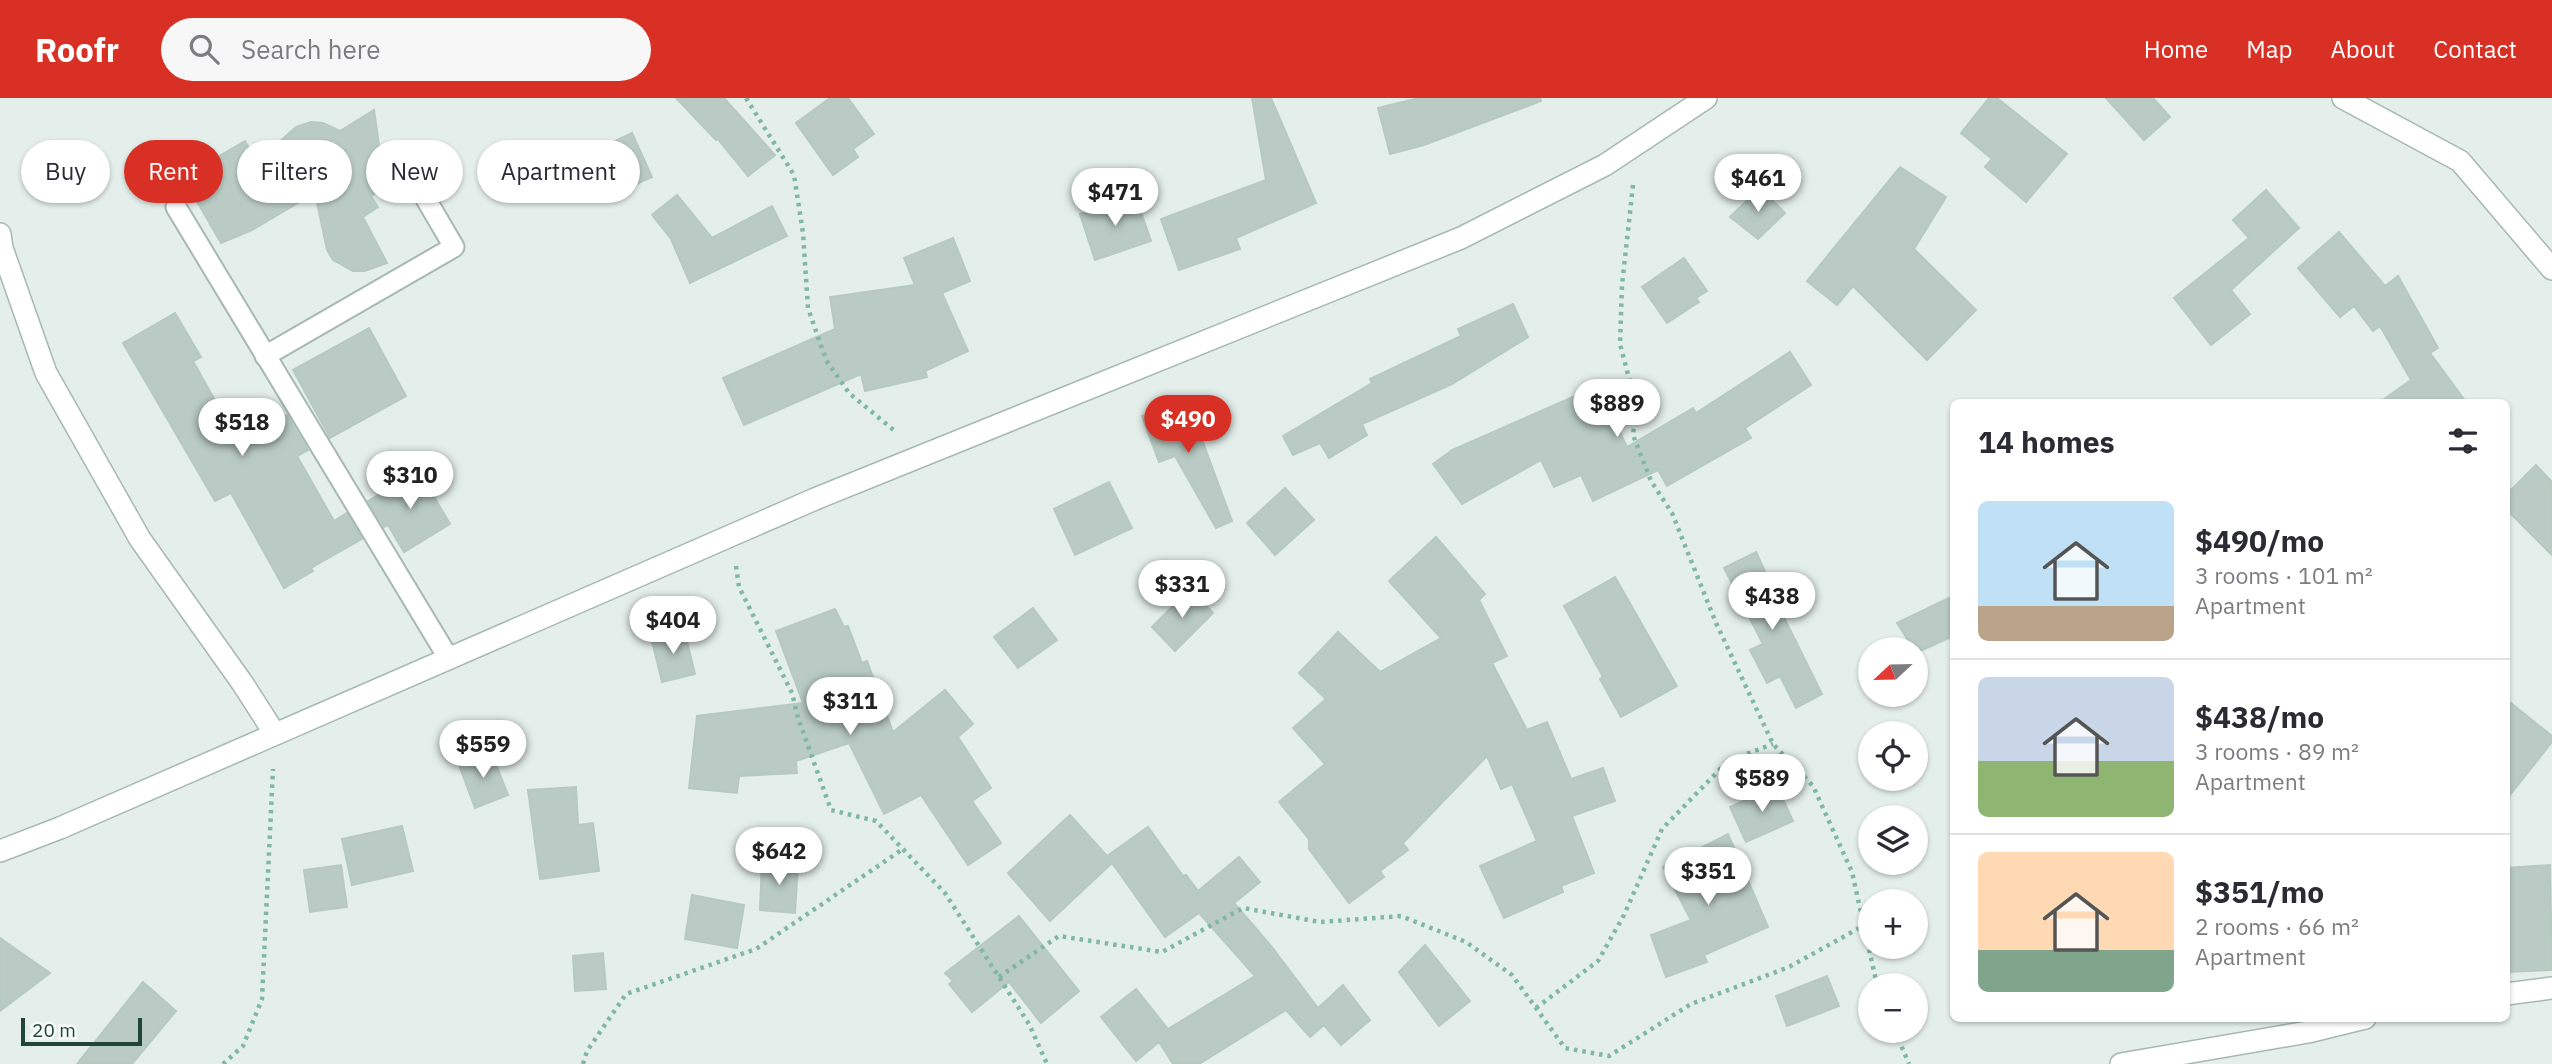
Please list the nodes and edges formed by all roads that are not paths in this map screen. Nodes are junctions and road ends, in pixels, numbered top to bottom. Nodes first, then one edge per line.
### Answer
1 (1706, 98) edge
2 (2343, 98) edge
3 (428, 203) edge
4 (176, 207) dead end
5 (0, 234) edge
6 (2552, 269) edge
7 (265, 356) junction
8 (449, 659) junction
9 (275, 734) junction
10 (0, 851) edge
11 (2552, 989) edge
12 (2510, 994) edge
13 (2347, 1022) edge
14 (2121, 1064) edge

1 - 8 street
2 - 6 street
3 - 7 lane
4 - 7 lane
5 - 9 street
7 - 8 lane
8 - 9 street
9 - 10 street
11 - 12 street
13 - 14 street

